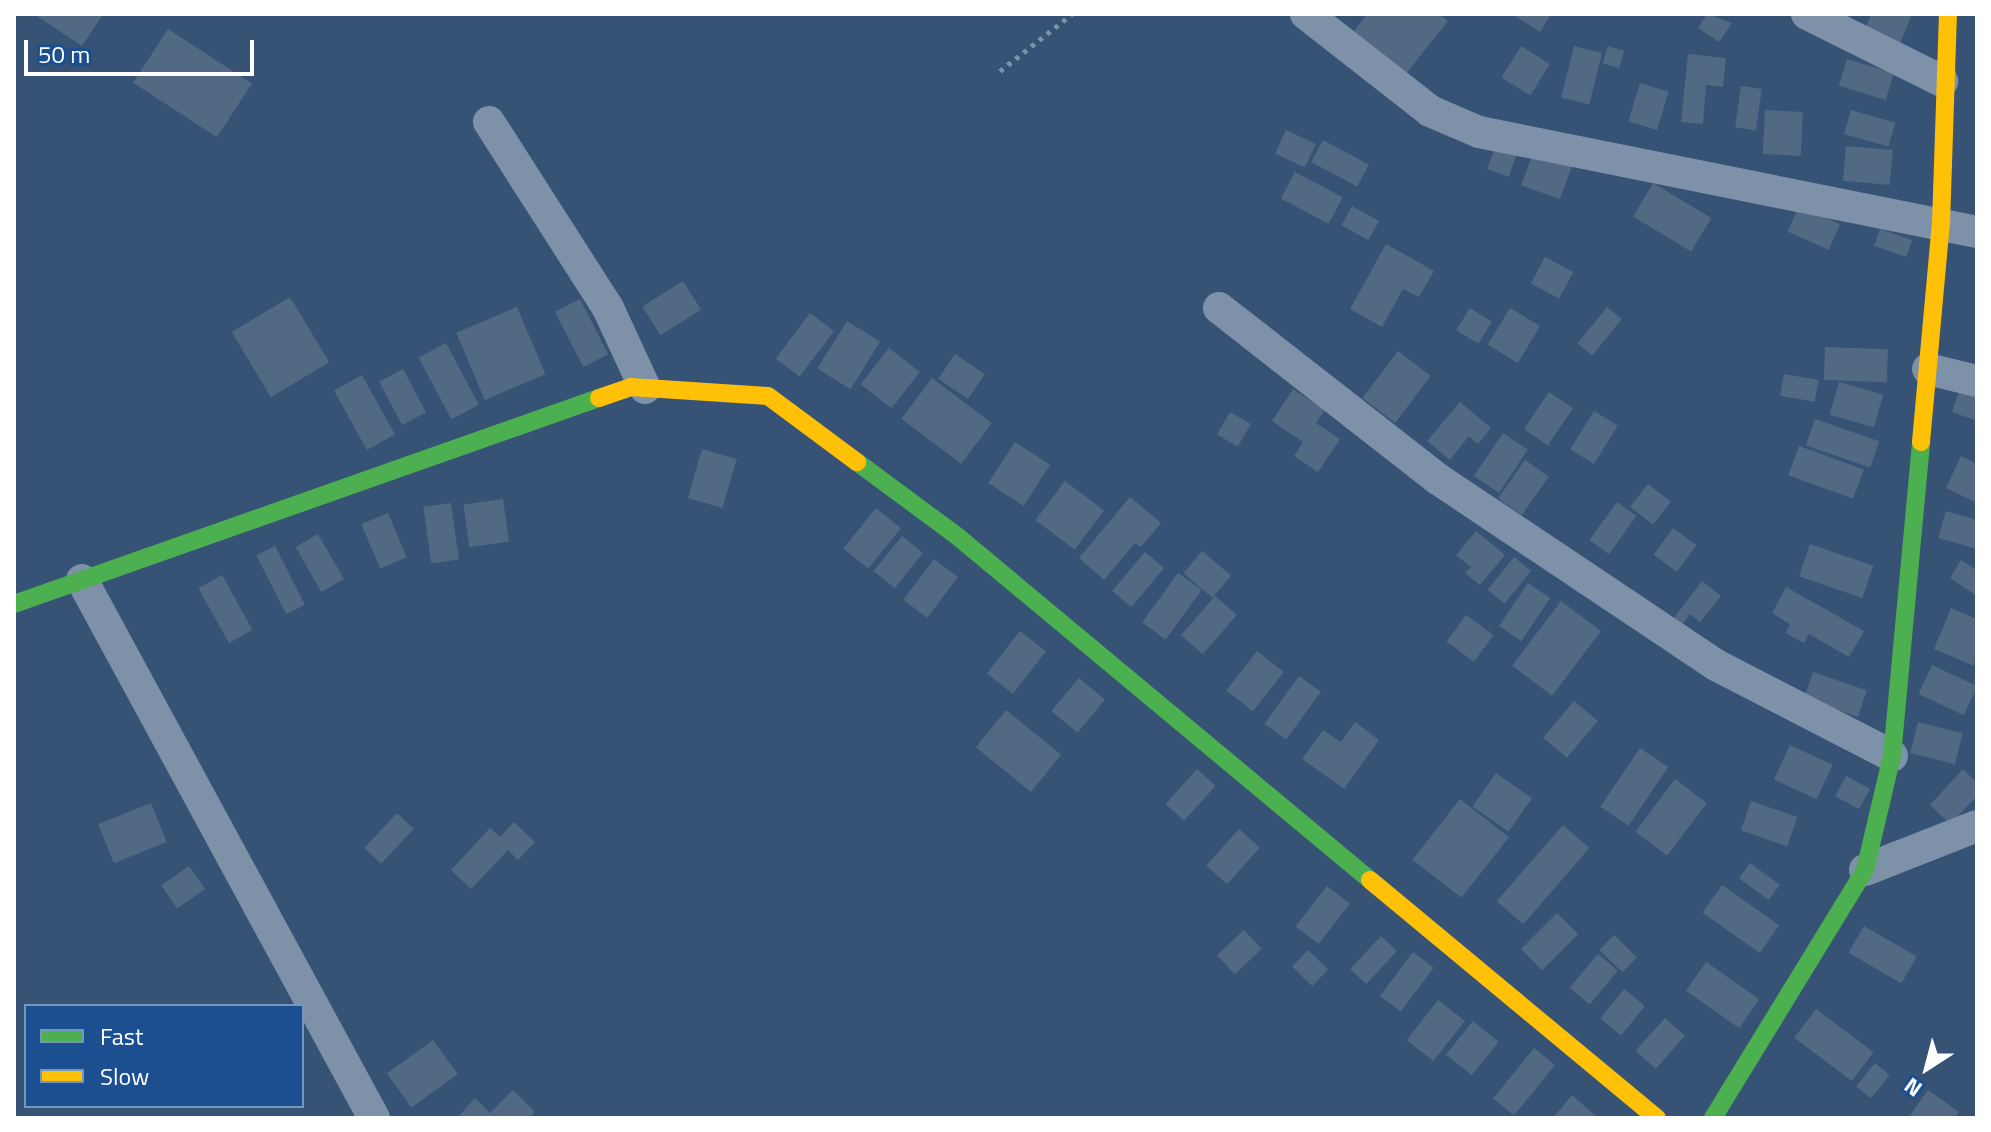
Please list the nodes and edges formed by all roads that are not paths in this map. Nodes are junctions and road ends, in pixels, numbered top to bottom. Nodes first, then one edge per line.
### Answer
1 (1306, 14) edge
2 (1807, 14) edge
3 (1948, 14) edge
4 (1942, 81) junction
5 (489, 122) dead end
6 (1941, 224) junction
7 (1977, 232) edge
8 (1219, 308) dead end
9 (1928, 369) junction
10 (1977, 381) edge
11 (645, 388) junction
12 (82, 580) junction
13 (14, 604) edge
14 (1892, 756) junction
15 (1977, 826) edge
16 (1865, 870) junction
17 (374, 1118) edge
18 (1657, 1118) edge
19 (1713, 1118) edge

1 - 6 street
2 - 4 street
3 - 4 street
4 - 6 street
5 - 11 street
6 - 7 street
6 - 9 street
8 - 14 street
9 - 10 street
9 - 14 street
11 - 12 street
11 - 18 street
12 - 13 street
12 - 17 street
14 - 16 street
15 - 16 street
16 - 19 street

